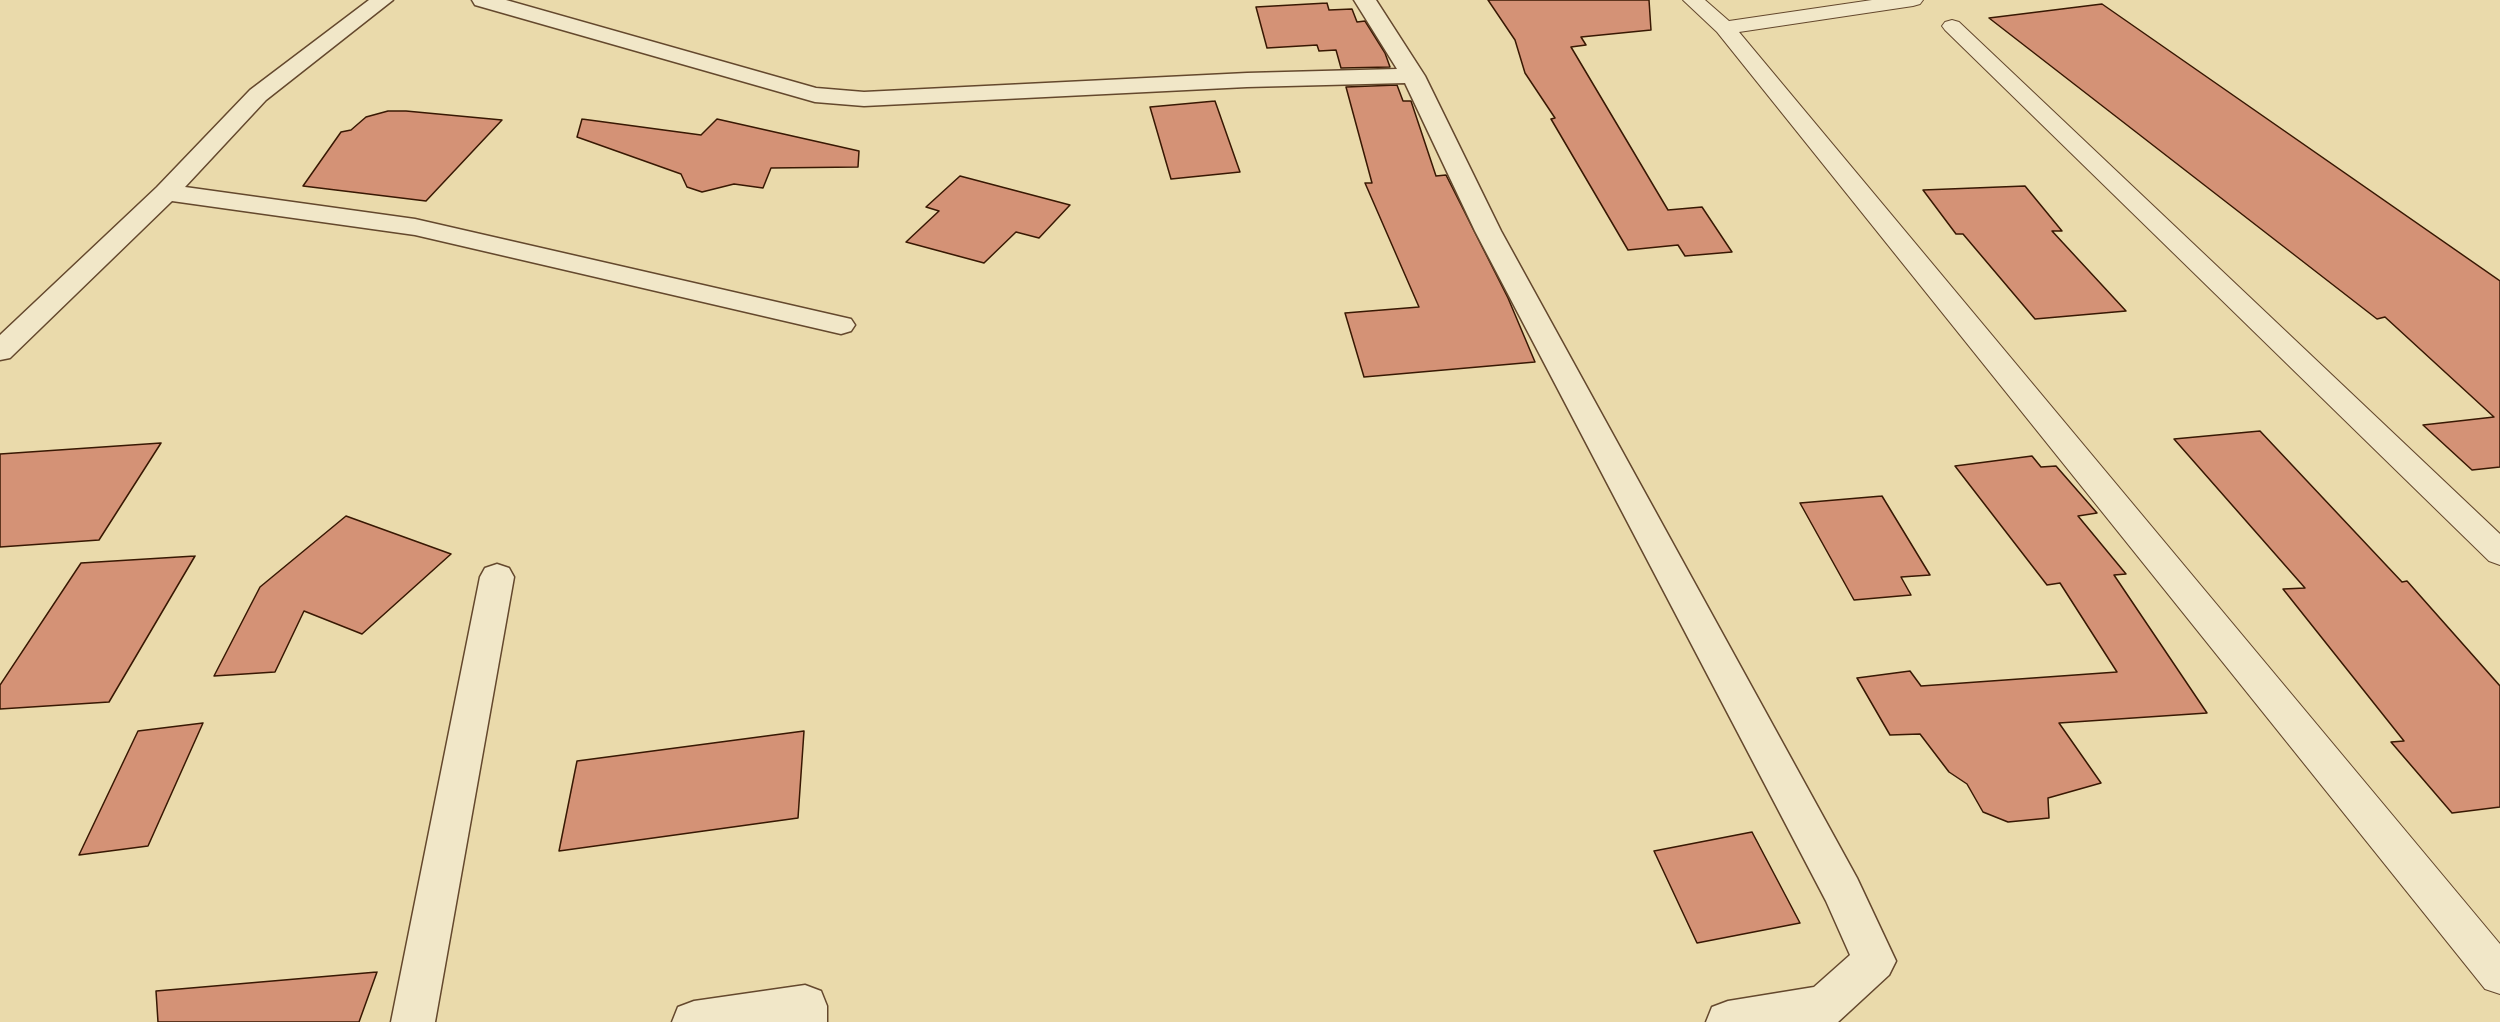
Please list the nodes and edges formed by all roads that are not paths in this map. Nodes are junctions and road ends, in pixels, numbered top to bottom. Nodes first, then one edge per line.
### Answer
1 (382, 0) edge
2 (483, 0) edge
3 (1365, 0) edge
4 (1693, 0) edge
5 (1913, 0) edge
6 (1952, 26) dead end
7 (1724, 28) junction
8 (1413, 76) junction
9 (166, 192) junction
10 (841, 325) dead end
11 (0, 351) edge
12 (2500, 553) edge
13 (497, 577) dead end
14 (2500, 975) edge
15 (413, 1022) edge
16 (693, 1022) edge
17 (805, 1022) edge
18 (1728, 1022) edge

1 - 9 street
2 - 8 street
3 - 8 street
4 - 7 lane
5 - 7 lane
6 - 12 lane
7 - 14 lane
8 - 18 street
9 - 10 street
9 - 11 street
13 - 15 street
16 - 17 street

